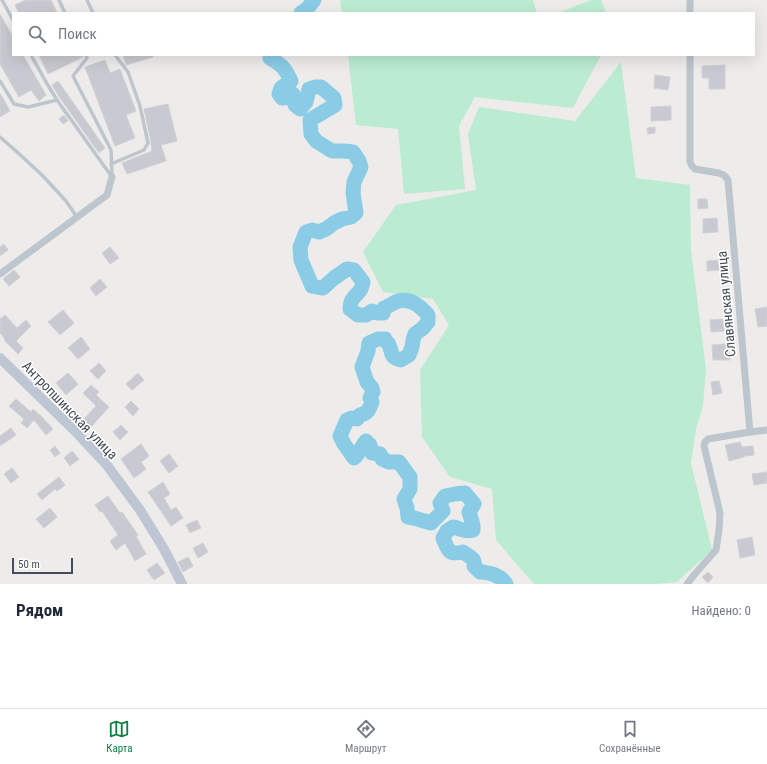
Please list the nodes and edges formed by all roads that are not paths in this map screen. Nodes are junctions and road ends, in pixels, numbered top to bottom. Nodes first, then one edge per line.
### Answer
1 (2, 0) edge
2 (59, 0) edge
3 (87, 0) edge
4 (690, 0) edge
5 (65, 12) edge
6 (93, 12) edge
7 (690, 12) edge
8 (12, 18) edge
9 (32, 56) edge
10 (86, 56) edge
11 (116, 56) edge
12 (690, 56) edge
13 (0, 81) edge
14 (57, 100) junction
15 (0, 137) edge
16 (111, 164) junction
17 (112, 177) junction
18 (77, 218) junction
19 (0, 274) edge
20 (0, 358) edge
21 (767, 430) edge
22 (750, 432) junction
23 (182, 584) edge
24 (687, 584) edge

1 - 8 lane
2 - 5 lane
3 - 6 lane
4 - 7 street
9 - 14 lane
10 - 16 lane
11 - 16 lane
12 - 22 street, Славянская улица
13 - 14 lane
14 - 17 lane
15 - 18 lane
16 - 17 lane
17 - 18 street
18 - 19 street
20 - 23 street, Антропшинская улица
21 - 22 street
22 - 24 street

